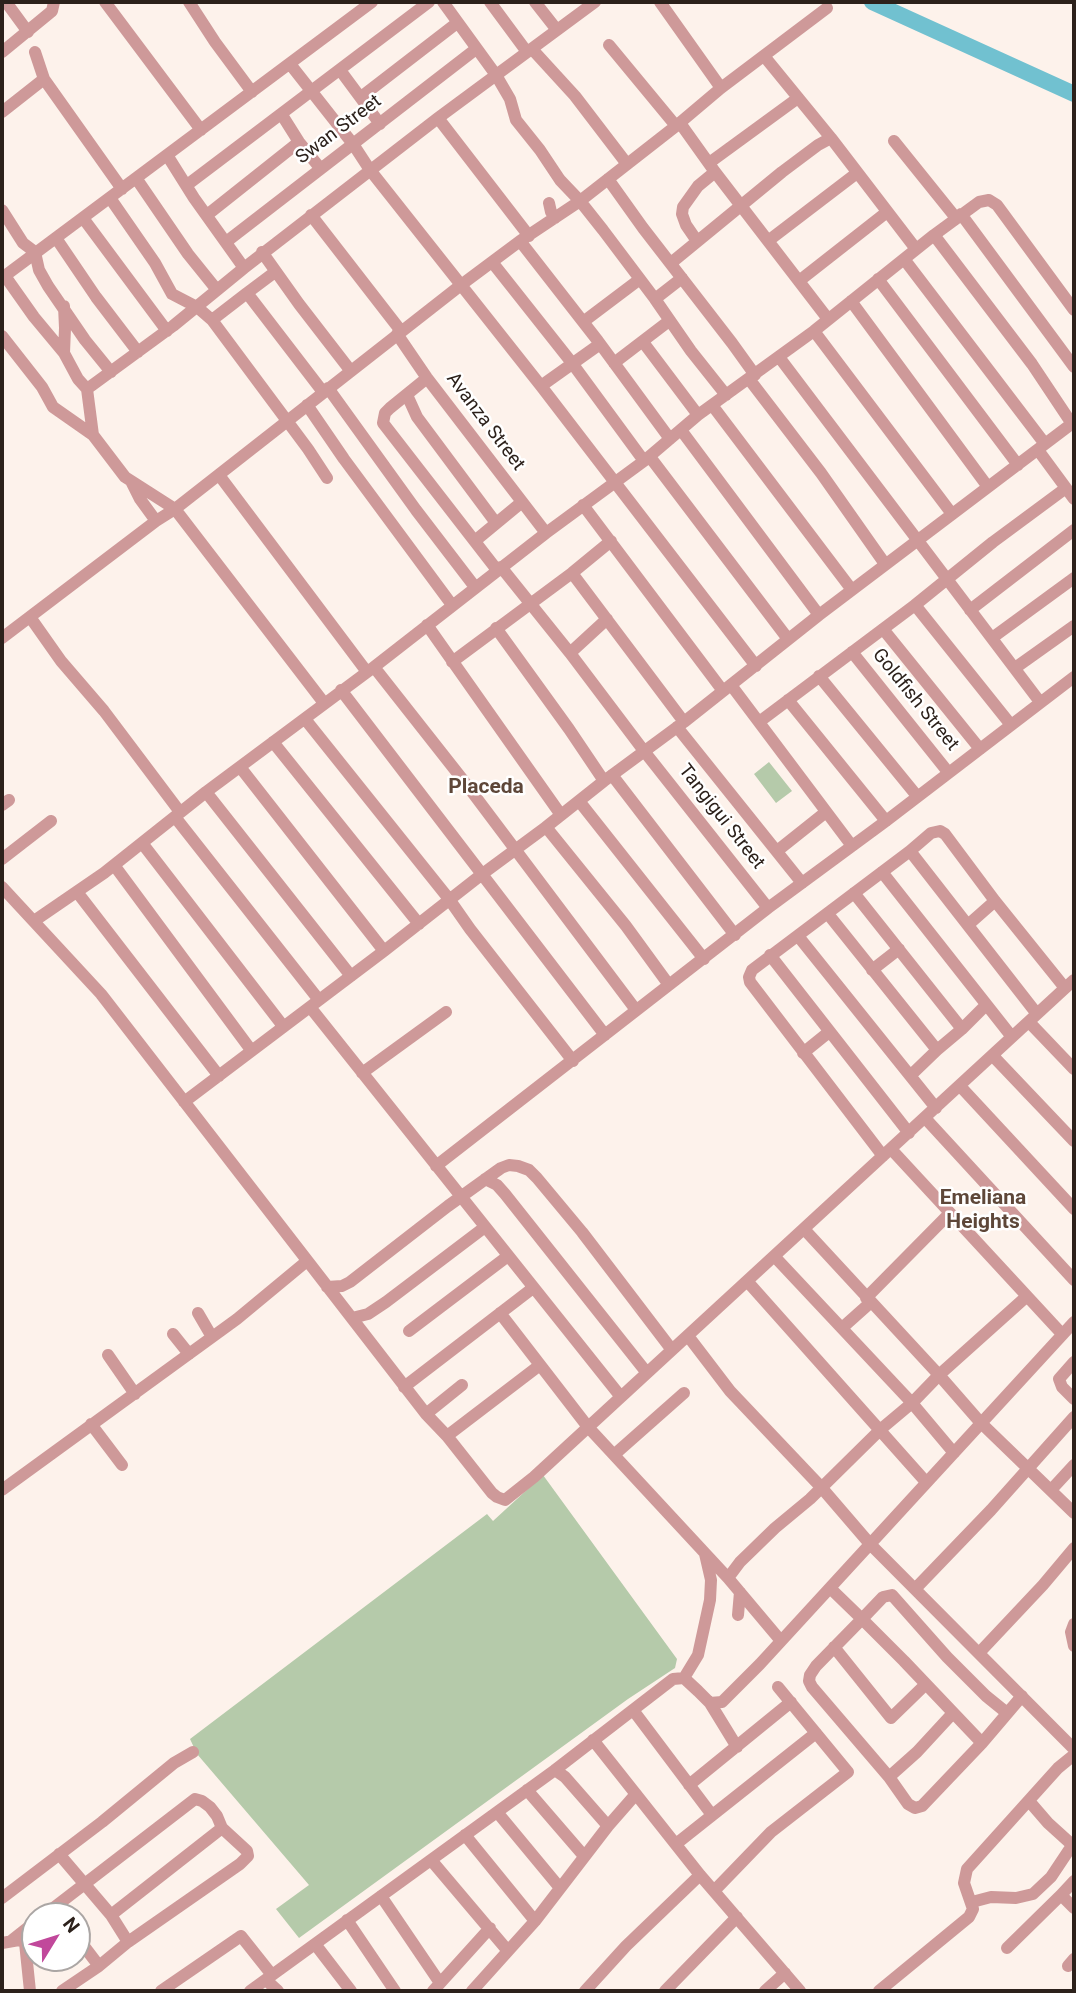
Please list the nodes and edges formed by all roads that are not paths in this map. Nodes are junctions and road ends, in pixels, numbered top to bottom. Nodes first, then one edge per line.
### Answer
1 (6, 2) edge
2 (54, 2) edge
3 (105, 2) edge
4 (189, 2) edge
5 (372, 2) edge
6 (443, 2) edge
7 (490, 2) edge
8 (535, 2) edge
9 (595, 2) edge
10 (660, 2) edge
11 (421, 4) edge
12 (580, 6) edge
13 (827, 8) dead end
14 (457, 23) junction
15 (557, 30) junction
16 (28, 32) junction
17 (609, 45) dead end
18 (476, 49) junction
19 (529, 51) junction
20 (2, 52) edge
21 (36, 52) dead end
22 (764, 56) junction
23 (290, 64) junction
24 (340, 70) junction
25 (496, 75) junction
26 (44, 79) junction
27 (721, 88) junction
28 (313, 91) junction
29 (251, 92) junction
30 (361, 97) junction
31 (798, 98) junction
32 (2, 112) edge
33 (282, 114) junction
34 (438, 118) junction
35 (380, 124) junction
36 (678, 124) junction
37 (201, 130) junction
38 (831, 138) junction
39 (894, 141) dead end
40 (299, 142) junction
41 (353, 144) junction
42 (167, 155) junction
43 (627, 164) junction
44 (712, 167) junction
45 (320, 168) junction
46 (370, 170) junction
47 (857, 173) junction
48 (136, 178) junction
49 (608, 179) junction
50 (187, 185) junction
51 (122, 189) junction
52 (110, 198) junction
53 (580, 201) junction
54 (550, 203) dead end
55 (741, 205) junction
56 (2, 210) edge
57 (887, 212) junction
58 (207, 215) junction
59 (311, 215) junction
60 (958, 216) junction
61 (83, 218) junction
62 (555, 218) junction
63 (934, 234) junction
64 (56, 238) junction
65 (524, 238) junction
66 (697, 240) junction
67 (768, 241) junction
68 (226, 242) junction
69 (916, 249) junction
70 (35, 252) junction
71 (262, 252) junction
72 (904, 259) junction
73 (492, 262) junction
74 (671, 263) junction
75 (244, 268) junction
76 (275, 272) junction
77 (3, 277) edge
78 (682, 278) junction
79 (640, 279) junction
80 (878, 279) junction
81 (799, 281) junction
82 (461, 285) junction
83 (217, 290) junction
84 (247, 293) junction
85 (655, 299) junction
86 (852, 301) junction
87 (64, 306) junction
88 (197, 307) junction
89 (1074, 310) edge
90 (828, 319) junction
91 (212, 320) junction
92 (669, 321) junction
93 (583, 322) junction
94 (167, 331) junction
95 (814, 331) junction
96 (399, 332) junction
97 (2, 336) edge
98 (643, 342) junction
99 (600, 344) junction
100 (138, 352) junction
101 (64, 353) junction
102 (779, 357) junction
103 (572, 363) junction
104 (614, 363) junction
105 (1074, 367) edge
106 (350, 370) junction
107 (111, 372) junction
108 (752, 377) junction
109 (427, 378) junction
110 (541, 386) junction
111 (87, 389) junction
112 (325, 390) junction
113 (407, 395) junction
114 (726, 395) junction
115 (307, 405) junction
116 (712, 405) junction
117 (698, 415) junction
118 (288, 421) junction
119 (1073, 423) edge
120 (681, 430) junction
121 (93, 435) junction
122 (670, 439) junction
123 (1042, 447) junction
124 (647, 459) junction
125 (1018, 465) junction
126 (219, 475) junction
127 (327, 478) dead end
128 (131, 481) junction
129 (615, 482) junction
130 (988, 487) junction
131 (1070, 494) edge
132 (522, 502) junction
133 (583, 505) junction
134 (175, 509) junction
135 (952, 514) junction
136 (156, 521) junction
137 (496, 523) junction
138 (1074, 530) edge
139 (546, 533) junction
140 (919, 539) junction
141 (475, 540) junction
142 (611, 541) junction
143 (885, 564) junction
144 (499, 569) junction
145 (572, 573) junction
146 (1074, 578) edge
147 (947, 580) junction
148 (475, 587) junction
149 (852, 590) junction
150 (530, 603) junction
151 (452, 605) junction
152 (915, 605) junction
153 (970, 610) junction
154 (819, 615) junction
155 (30, 617) junction
156 (607, 619) junction
157 (427, 625) junction
158 (1074, 626) edge
159 (496, 628) junction
160 (883, 629) junction
161 (2, 638) edge
162 (992, 638) junction
163 (788, 639) junction
164 (852, 652) junction
165 (570, 653) junction
166 (452, 662) junction
167 (756, 666) junction
168 (1015, 668) junction
169 (370, 669) junction
170 (819, 676) junction
171 (1074, 677) edge
172 (727, 688) junction
173 (341, 690) junction
174 (788, 700) junction
175 (1041, 702) junction
176 (324, 703) junction
177 (305, 719) junction
178 (759, 722) junction
179 (681, 724) junction
180 (1011, 725) junction
181 (272, 742) junction
182 (980, 749) junction
183 (643, 751) junction
184 (240, 767) junction
185 (948, 772) junction
186 (608, 778) junction
187 (206, 792) junction
188 (917, 796) junction
189 (579, 801) junction
190 (826, 811) junction
191 (177, 814) junction
192 (561, 815) junction
193 (51, 821) dead end
194 (886, 821) junction
195 (546, 827) junction
196 (142, 843) junction
197 (852, 846) junction
198 (516, 849) junction
199 (777, 851) junction
200 (910, 851) junction
201 (2, 859) edge
202 (114, 865) junction
203 (882, 872) junction
204 (481, 875) junction
205 (802, 883) junction
206 (2, 887) edge
207 (77, 892) junction
208 (854, 893) junction
209 (449, 899) junction
210 (995, 901) junction
211 (768, 908) junction
212 (828, 914) junction
213 (34, 921) junction
214 (419, 924) junction
215 (969, 925) junction
216 (735, 935) junction
217 (798, 936) junction
218 (899, 949) junction
219 (384, 951) junction
220 (770, 955) junction
221 (704, 959) junction
222 (872, 970) junction
223 (351, 976) junction
224 (669, 985) junction
225 (1071, 985) edge
226 (314, 1003) junction
227 (986, 1006) junction
228 (636, 1010) junction
229 (446, 1012) dead end
230 (1033, 1018) junction
231 (284, 1026) junction
232 (962, 1028) junction
233 (830, 1032) junction
234 (605, 1035) junction
235 (1012, 1037) junction
236 (251, 1050) junction
237 (937, 1050) junction
238 (803, 1053) junction
239 (993, 1055) junction
240 (573, 1061) junction
241 (1074, 1069) edge
242 (362, 1073) junction
243 (911, 1075) junction
244 (219, 1076) junction
245 (960, 1086) junction
246 (184, 1102) junction
247 (936, 1108) junction
248 (925, 1118) junction
249 (909, 1133) junction
250 (1074, 1140) edge
251 (887, 1153) junction
252 (436, 1166) junction
253 (485, 1180) junction
254 (461, 1197) junction
255 (1074, 1209) edge
256 (949, 1214) junction
257 (485, 1227) junction
258 (804, 1229) junction
259 (508, 1256) junction
260 (774, 1256) junction
261 (307, 1261) junction
262 (1074, 1280) edge
263 (747, 1281) junction
264 (327, 1287) junction
265 (533, 1288) junction
266 (1026, 1297) junction
267 (868, 1300) junction
268 (198, 1312) dead end
269 (500, 1313) junction
270 (352, 1318) junction
271 (1074, 1322) edge
272 (842, 1328) junction
273 (409, 1331) dead end
274 (173, 1334) dead end
275 (1062, 1334) junction
276 (688, 1336) junction
277 (212, 1337) junction
278 (672, 1350) junction
279 (189, 1354) junction
280 (108, 1355) dead end
281 (1074, 1362) edge
282 (540, 1365) junction
283 (647, 1373) junction
284 (940, 1375) junction
285 (462, 1385) dead end
286 (404, 1387) junction
287 (684, 1393) dead end
288 (135, 1394) junction
289 (621, 1397) junction
290 (1074, 1399) edge
291 (912, 1403) junction
292 (426, 1414) junction
293 (1074, 1417) edge
294 (980, 1422) junction
295 (91, 1424) junction
296 (588, 1427) junction
297 (881, 1429) junction
298 (447, 1436) junction
299 (954, 1453) junction
300 (615, 1454) junction
301 (122, 1465) dead end
302 (1074, 1465) edge
303 (1027, 1469) junction
304 (926, 1482) junction
305 (821, 1487) junction
306 (2, 1490) edge
307 (1051, 1490) junction
308 (1074, 1513) edge
309 (870, 1544) junction
310 (1074, 1548) edge
311 (705, 1554) junction
312 (728, 1578) junction
313 (830, 1588) junction
314 (915, 1589) junction
315 (740, 1592) junction
316 (738, 1615) dead end
317 (862, 1619) junction
318 (1074, 1624) edge
319 (780, 1641) junction
320 (1074, 1646) edge
321 (834, 1647) junction
322 (979, 1653) junction
323 (684, 1678) junction
324 (926, 1684) junction
325 (778, 1687) dead end
326 (1022, 1696) junction
327 (791, 1702) junction
328 (709, 1703) junction
329 (633, 1710) junction
330 (953, 1713) junction
331 (1007, 1713) junction
332 (816, 1733) junction
333 (593, 1740) junction
334 (982, 1743) junction
335 (737, 1747) junction
336 (1074, 1749) edge
337 (192, 1752) dead end
338 (1074, 1755) edge
339 (555, 1770) junction
340 (889, 1777) junction
341 (689, 1785) junction
342 (527, 1790) junction
343 (636, 1794) junction
344 (1029, 1801) junction
345 (498, 1812) junction
346 (712, 1815) junction
347 (608, 1826) junction
348 (222, 1828) junction
349 (465, 1835) junction
350 (676, 1844) junction
351 (1074, 1844) edge
352 (59, 1854) junction
353 (584, 1856) junction
354 (431, 1860) junction
355 (701, 1875) junction
356 (1074, 1881) edge
357 (84, 1884) junction
358 (560, 1888) junction
359 (714, 1891) junction
360 (1061, 1895) junction
361 (381, 1896) junction
362 (2, 1898) edge
363 (67, 1902) edge
364 (972, 1902) junction
365 (1074, 1908) edge
366 (111, 1915) junction
367 (737, 1917) junction
368 (348, 1920) junction
369 (535, 1921) junction
370 (490, 1928) junction
371 (21, 1932) edge
372 (6, 1942) edge
373 (128, 1942) junction
374 (315, 1944) junction
375 (1007, 1948) dead end
376 (508, 1951) junction
377 (91, 1955) edge
378 (99, 1966) junction
379 (785, 1973) junction
380 (269, 1977) junction
381 (437, 1987) edge
382 (30, 1991) edge
383 (62, 1991) edge
384 (161, 1991) edge
385 (250, 1991) edge
386 (278, 1991) edge
387 (351, 1991) edge
388 (395, 1991) edge
389 (472, 1991) edge
390 (586, 1991) edge
391 (665, 1991) edge
392 (765, 1991) edge
393 (800, 1991) edge
394 (879, 1991) edge

1 - 16 street
2 - 16 street
3 - 37 street
4 - 29 street
5 - 23 street
6 - 14 street
7 - 19 street
8 - 15 street
9 - 12 street
10 - 27 street
11 - 24 street
12 - 15 street
13 - 22 street
14 - 18 street
14 - 30 street
15 - 19 street
16 - 20 street
17 - 36 street
18 - 25 street
18 - 35 street, Swan Street
19 - 25 street
19 - 43 street
21 - 26 street
22 - 27 street
22 - 31 street
23 - 28 street
23 - 29 street
24 - 28 street
24 - 30 street
25 - 34 street
25 - 53 street
26 - 32 street
26 - 51 street
27 - 36 street
28 - 33 street
28 - 41 street
29 - 37 street
30 - 35 street
31 - 38 street
31 - 44 street
33 - 40 street
33 - 50 street
34 - 46 street
34 - 65 street
35 - 41 street, Swan Street
36 - 43 street
36 - 44 street
37 - 42 street
38 - 47 street
38 - 55 street
39 - 60 street
40 - 45 street
40 - 58 street
41 - 45 street, Swan Street
41 - 46 street
42 - 48 street
42 - 50 street
43 - 49 street
44 - 55 street
44 - 66 street
45 - 68 street, Swan Street
46 - 59 street
46 - 82 street
47 - 57 street
47 - 67 street
48 - 51 street
48 - 83 street
49 - 53 street
49 - 74 street
50 - 58 street
51 - 52 street
52 - 61 street
52 - 88 street
53 - 62 street
53 - 79 street
54 - 62 street
55 - 66 street
55 - 67 street
56 - 70 street
57 - 69 street
57 - 81 street
58 - 68 street
59 - 71 street
59 - 96 street, Avanza Street
60 - 63 street
60 - 89 street
60 - 105 street
61 - 64 street
61 - 94 street
62 - 65 street
63 - 69 street
63 - 119 street
64 - 70 street
64 - 100 street
65 - 73 street
65 - 93 street
66 - 74 street
67 - 81 street
68 - 75 street
69 - 72 street
70 - 77 street
70 - 87 street
71 - 75 street
71 - 76 street
72 - 80 street
72 - 123 street
73 - 82 street
73 - 103 street
74 - 78 street
75 - 83 street
76 - 84 street
76 - 106 street
77 - 101 street
78 - 85 street
78 - 108 street
79 - 85 street
79 - 93 street
80 - 86 street
80 - 125 street
81 - 90 street
82 - 96 street
82 - 110 street
83 - 88 street
84 - 91 street
84 - 112 street
85 - 92 street
86 - 90 street
86 - 130 street
87 - 101 street
87 - 107 street
88 - 91 street
88 - 94 street
90 - 95 street
91 - 118 street
92 - 98 street
92 - 114 street
93 - 99 street
94 - 100 street
95 - 102 street
95 - 135 street
96 - 106 street
96 - 109 street, Avanza Street
97 - 121 street
98 - 104 street
98 - 117 street
99 - 103 street
99 - 104 street
100 - 107 street
101 - 111 street
102 - 108 street
102 - 140 street
103 - 110 street
103 - 124 street
104 - 122 street
106 - 112 street
107 - 111 street
108 - 114 street
108 - 143 street
109 - 113 street
109 - 132 street, Avanza Street
110 - 129 street
111 - 121 street
112 - 115 street
112 - 148 street
113 - 137 street
113 - 141 street, Tangigui Street
114 - 116 street
115 - 118 street
115 - 151 street
116 - 117 street
116 - 149 street
117 - 120 street
118 - 126 street
118 - 127 street
119 - 123 street
120 - 122 street
120 - 154 street
121 - 128 street
122 - 124 street
123 - 125 street
123 - 131 street
124 - 129 street
124 - 163 street
125 - 130 street
126 - 134 street
126 - 169 street
128 - 134 street
128 - 136 street
129 - 133 street
129 - 167 street
130 - 135 street
131 - 147 street
132 - 137 street
132 - 139 street, Avanza Street
133 - 139 street
133 - 142 street
134 - 136 street
134 - 176 street
135 - 140 street
136 - 155 street
137 - 141 street
138 - 153 street
139 - 144 street
140 - 143 street
140 - 147 street
141 - 144 street, Tangigui Street
142 - 145 street
142 - 172 street
143 - 149 street
144 - 148 street
144 - 150 street, Tangigui Street
145 - 150 street
145 - 156 street
146 - 162 street
147 - 152 street
147 - 153 street
148 - 151 street
149 - 154 street
150 - 159 street
150 - 165 street, Tangigui Street
151 - 157 street
152 - 160 street
152 - 180 street
153 - 162 street
154 - 163 street
155 - 161 street
155 - 191 street
156 - 165 street
156 - 179 street
157 - 166 street
157 - 169 street
158 - 168 street
159 - 166 street
159 - 186 street
160 - 164 street
160 - 182 street
162 - 168 street
163 - 167 street
164 - 170 street
164 - 185 street, Goldfish Street
165 - 183 street, Tangigui Street
166 - 192 street
167 - 172 street
168 - 175 street
169 - 173 street
169 - 198 street
170 - 174 street
170 - 188 street
171 - 175 street
172 - 178 street
172 - 179 street
173 - 176 street
173 - 204 street
174 - 178 street
174 - 194 street
175 - 180 street
176 - 177 street
177 - 181 street
177 - 209 street
178 - 190 street
179 - 183 street
179 - 199 street
180 - 182 street
181 - 184 street
181 - 214 street
182 - 185 street
183 - 186 street
183 - 211 street, Tangigui Street
184 - 187 street
184 - 219 street
185 - 188 street
186 - 189 street
186 - 216 street
187 - 191 street
187 - 223 street
188 - 194 street
189 - 192 street
189 - 221 street
190 - 197 street
190 - 199 street
191 - 196 street
191 - 226 street
192 - 195 street
193 - 201 street
194 - 197 street
195 - 198 street
195 - 224 street
196 - 202 street
196 - 231 street
197 - 205 street
198 - 204 street
198 - 228 street
199 - 205 street
200 - 203 street
200 - 210 street
200 - 215 street
202 - 207 street
202 - 236 street
203 - 208 street
203 - 227 street
204 - 209 street
204 - 234 street
205 - 211 street
206 - 213 street
207 - 213 street
207 - 244 street
208 - 212 street
208 - 218 street
209 - 214 street
209 - 240 street
210 - 215 street
210 - 225 street
211 - 216 street
212 - 217 street
212 - 222 street
213 - 246 street
214 - 219 street
215 - 230 street
216 - 221 street
217 - 220 street
217 - 243 street
218 - 222 street
218 - 232 street
219 - 223 street
220 - 233 street
220 - 238 street
221 - 224 street
222 - 237 street
223 - 226 street
224 - 228 street
225 - 230 street
226 - 231 street
226 - 242 street
227 - 232 street
227 - 235 street
228 - 234 street
229 - 242 street
230 - 235 street
230 - 241 street
231 - 236 street
232 - 237 street
233 - 238 street
233 - 249 street
234 - 240 street
235 - 239 street
236 - 244 street
237 - 243 street
238 - 251 street
239 - 245 street
239 - 250 street
240 - 252 street
242 - 252 street
243 - 247 street
244 - 246 street
245 - 247 street
245 - 255 street
246 - 261 street
247 - 248 street
248 - 249 street
248 - 262 street
249 - 251 street
251 - 256 street
251 - 258 street
252 - 254 street
253 - 254 street
253 - 278 street
253 - 283 street
254 - 257 street
254 - 264 street
256 - 266 street
256 - 267 street
257 - 259 street
257 - 270 street
258 - 260 street
258 - 267 street
259 - 265 street
259 - 273 street
260 - 263 street
260 - 272 street
261 - 264 street
261 - 277 street
263 - 276 street
263 - 297 street
264 - 270 street
265 - 269 street
265 - 289 street
266 - 275 street
266 - 284 street
267 - 272 street
267 - 284 street
268 - 277 street
269 - 282 street
269 - 286 street
270 - 286 street
271 - 275 street
272 - 291 street
274 - 279 street
275 - 294 street
276 - 278 street
276 - 305 street
277 - 279 street
278 - 283 street
279 - 288 street
280 - 288 street
281 - 290 street
282 - 296 street
282 - 298 street
283 - 289 street
284 - 291 street
284 - 294 street
285 - 292 street
286 - 292 street
287 - 300 street
288 - 295 street
289 - 296 street
291 - 297 street
291 - 299 street
292 - 298 street
293 - 303 street
294 - 299 street
294 - 303 street
295 - 301 street
295 - 306 street
296 - 298 street
296 - 300 street
297 - 304 street
297 - 305 street
299 - 304 street
300 - 311 street
302 - 307 street
303 - 307 street
303 - 314 street
304 - 309 street
305 - 309 street
305 - 312 street
307 - 308 street
309 - 313 street
309 - 314 street
310 - 322 street
311 - 312 street
311 - 323 street
312 - 315 street
313 - 317 street
313 - 319 street
314 - 322 street
315 - 316 street
315 - 319 street
317 - 321 street
317 - 324 street
317 - 331 street
318 - 320 street
319 - 328 street
321 - 324 street
321 - 340 street
322 - 326 street
323 - 328 street
323 - 329 street
324 - 330 street
325 - 327 street
326 - 331 street
326 - 336 street
327 - 332 street
327 - 335 street
328 - 335 street
329 - 333 street
329 - 341 street
330 - 334 street
330 - 340 street
331 - 334 street
332 - 346 street
332 - 359 street
333 - 339 street
333 - 343 street
334 - 340 street
335 - 341 street
337 - 352 street
338 - 344 street
339 - 342 street
339 - 347 street
341 - 346 street
342 - 345 street
342 - 353 street
343 - 347 street
343 - 350 street
344 - 351 street
344 - 364 street
345 - 349 street
345 - 358 street
346 - 350 street
347 - 353 street
348 - 357 street
348 - 366 street
348 - 373 street
349 - 354 street
349 - 369 street
350 - 355 street
351 - 364 street
352 - 357 street
352 - 362 street
353 - 358 street
354 - 361 street
354 - 370 street
355 - 359 street
355 - 390 street
356 - 360 street
357 - 363 street
357 - 366 street
358 - 369 street
359 - 367 street
360 - 365 street
360 - 375 street
361 - 368 street
361 - 381 street
364 - 394 street
366 - 373 street
367 - 379 street
367 - 391 street
368 - 374 street
368 - 388 street
369 - 376 street
370 - 376 street
370 - 381 street
371 - 372 street
372 - 382 street
373 - 378 street
374 - 380 street
374 - 387 street
376 - 389 street
377 - 378 street
378 - 383 street
379 - 392 street
379 - 393 street
380 - 384 street
380 - 385 street
380 - 386 street

